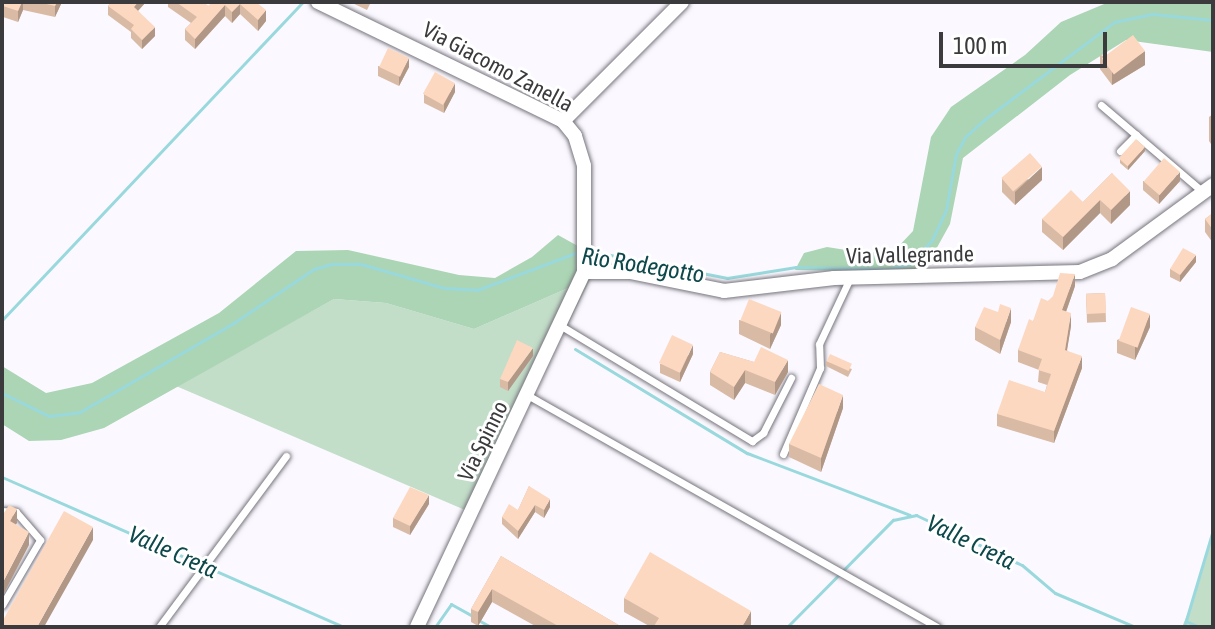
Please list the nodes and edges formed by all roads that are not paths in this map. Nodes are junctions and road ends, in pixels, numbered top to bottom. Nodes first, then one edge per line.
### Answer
1 (318, 2) edge
2 (682, 2) edge
3 (584, 103) junction
4 (1101, 105) dead end
5 (563, 121) junction
6 (1136, 135) junction
7 (575, 136) junction
8 (1120, 151) dead end
9 (1208, 189) edge
10 (584, 272) junction
11 (850, 278) junction
12 (558, 324) junction
13 (791, 378) dead end
14 (529, 396) junction
15 (783, 454) dead end
16 (286, 456) dead end
17 (2, 511) edge
18 (2, 605) edge
19 (159, 627) edge
20 (417, 627) edge
21 (937, 627) edge

1 - 5 street, Via Giacomo Zanella
2 - 3 street
3 - 5 street
3 - 7 street
4 - 6 lane
5 - 7 street, Via Giacomo Zanella
6 - 8 lane
6 - 9 lane
7 - 10 street, Via Giacomo Zanella
9 - 11 street, Via Vallegrande
10 - 11 street, Via Vallegrande
10 - 12 street, Via Spinno
11 - 15 lane
12 - 13 lane
12 - 14 street, Via Spinno
14 - 20 street, Via Spinno
14 - 21 lane
16 - 19 lane
17 - 18 lane

